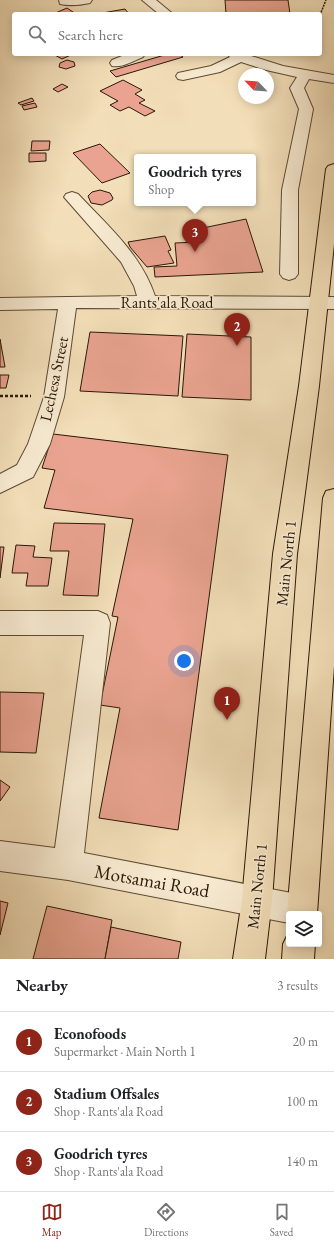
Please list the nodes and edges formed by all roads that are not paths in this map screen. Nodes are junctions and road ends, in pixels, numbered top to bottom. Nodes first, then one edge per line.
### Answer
1 (64, 0) edge
2 (86, 0) edge
3 (148, 0) edge
4 (164, 12) edge
5 (133, 56) edge
6 (235, 56) edge
7 (240, 56) edge
8 (117, 63) dead end
9 (305, 75) junction
10 (183, 76) dead end
11 (334, 79) edge
12 (334, 169) edge
13 (72, 197) dead end
14 (289, 274) dead end
15 (68, 302) junction
16 (148, 302) junction
17 (326, 303) edge
18 (0, 304) edge
19 (0, 484) edge
20 (334, 498) edge
21 (0, 623) edge
22 (0, 856) edge
23 (68, 865) junction
24 (257, 900) junction
25 (298, 911) edge
26 (302, 911) edge
27 (299, 947) edge
28 (249, 959) edge
29 (298, 959) edge

1 - 2 street
3 - 4 street
5 - 8 street
6 - 10 street
7 - 9 street
9 - 11 street
9 - 14 street
12 - 17 main road, Main North 1
13 - 16 street
15 - 16 street, Rants'ala Road
15 - 18 street, Rants'ala Road
15 - 19 street, Lechesa Street
16 - 17 street, Rants'ala Road
17 - 24 main road, Main North 1
20 - 26 main road
21 - 23 street
22 - 23 street, Motsamai Road
23 - 24 street, Motsamai Road
24 - 25 street, Motsamai Road
24 - 28 main road, Main North 1
27 - 29 main road

